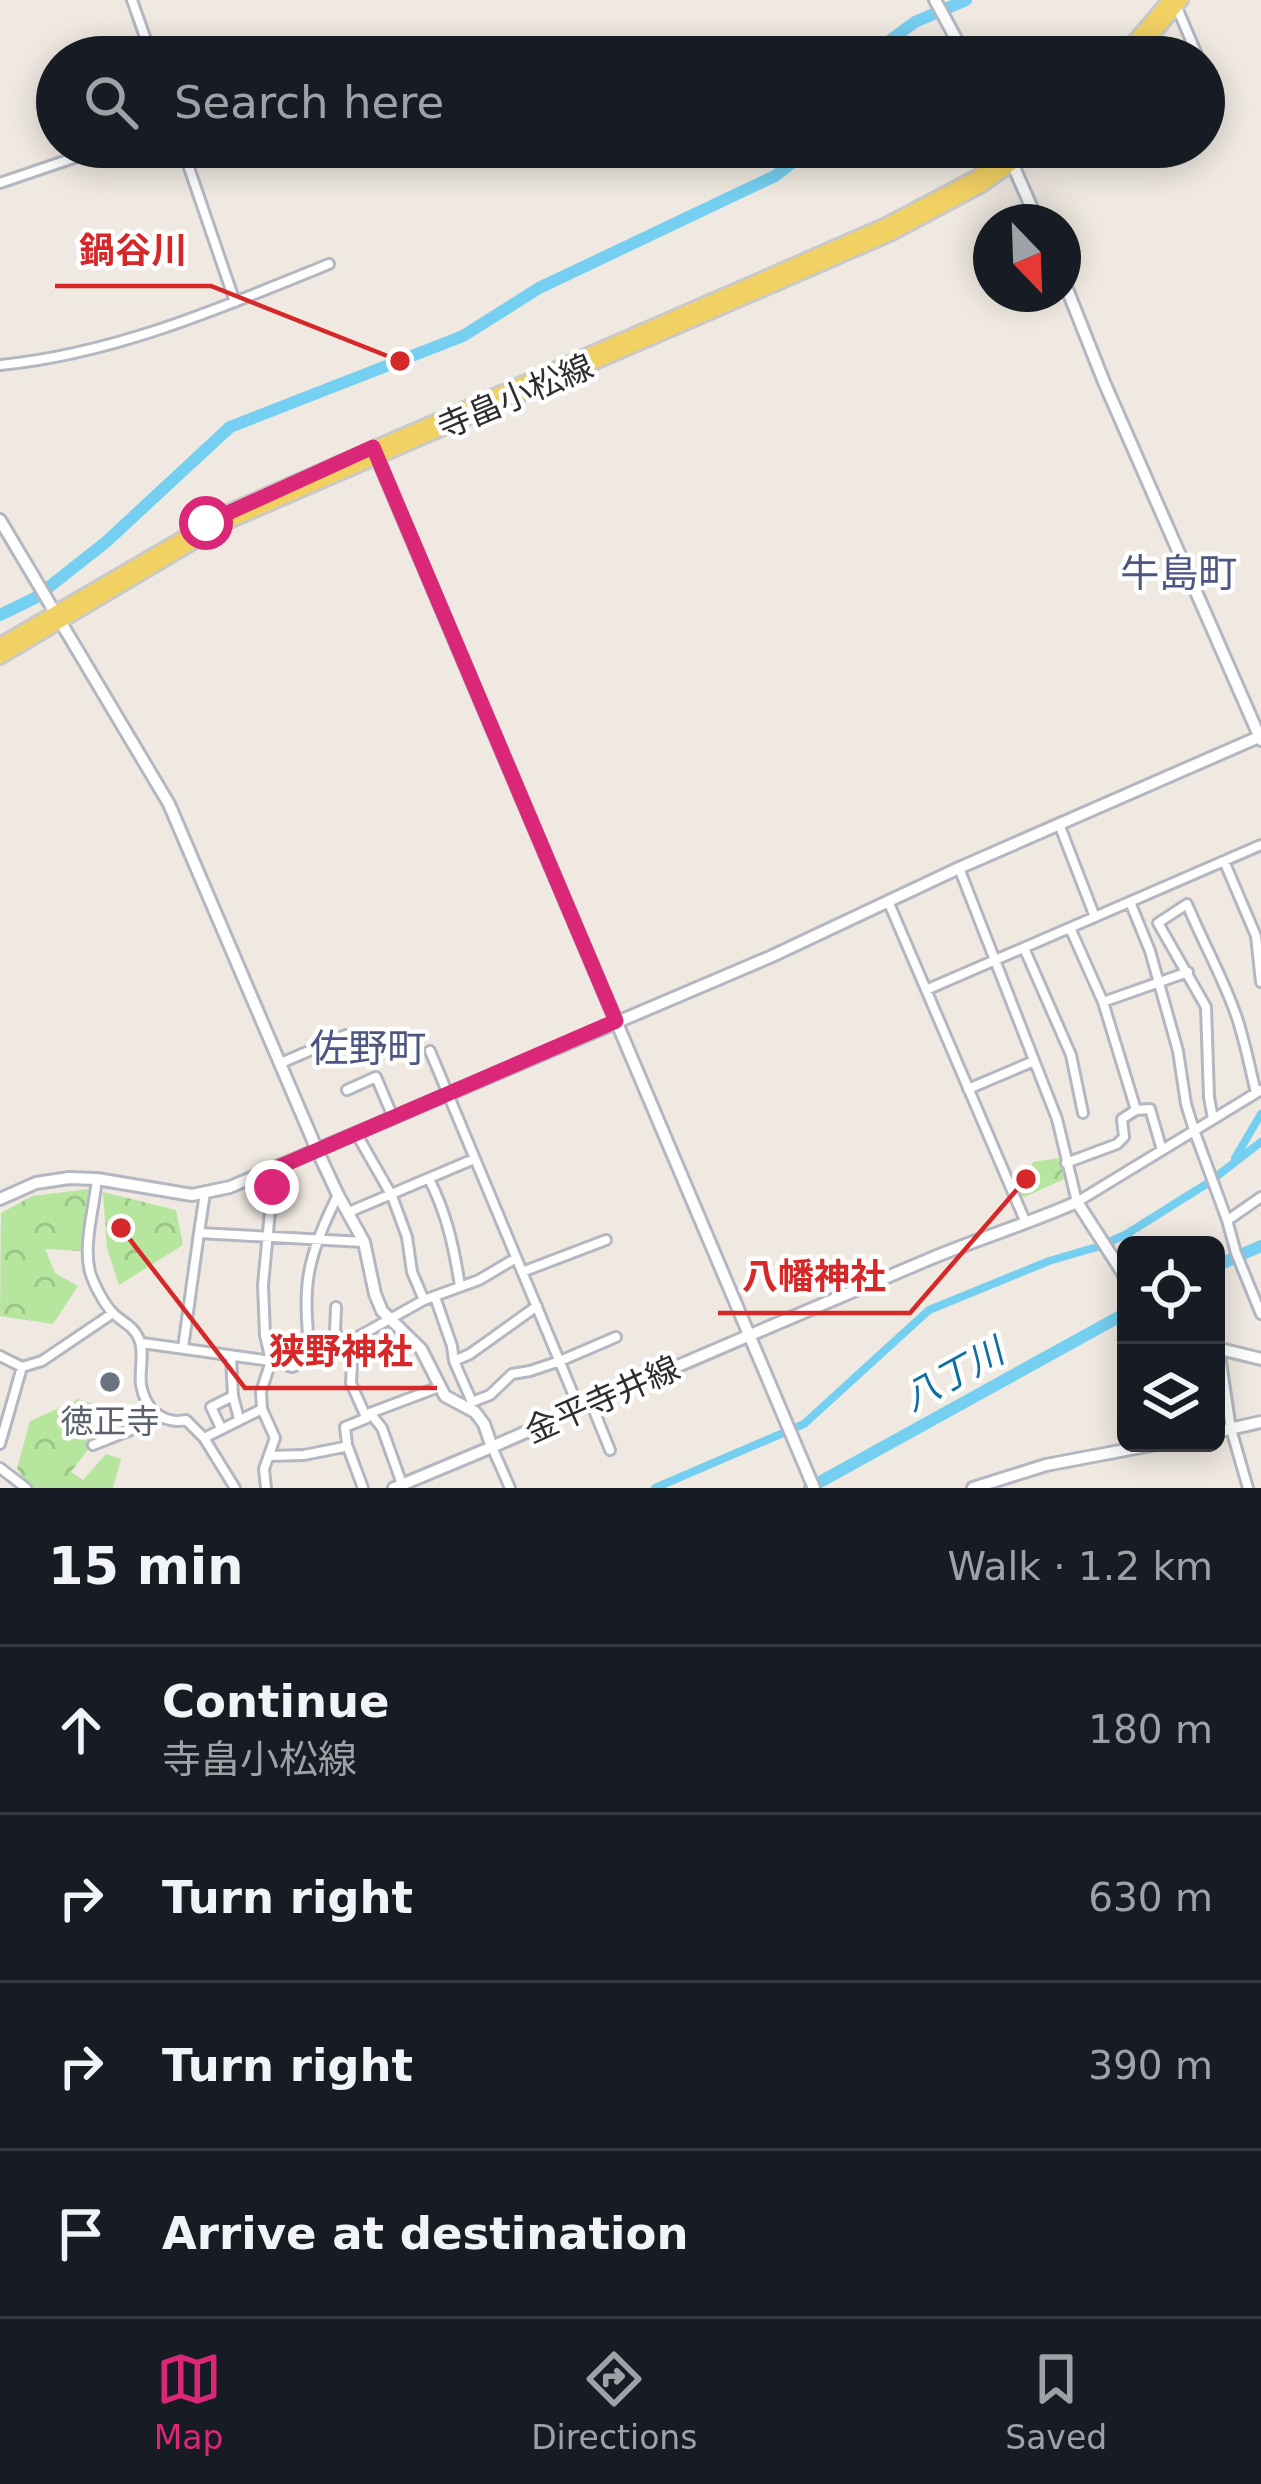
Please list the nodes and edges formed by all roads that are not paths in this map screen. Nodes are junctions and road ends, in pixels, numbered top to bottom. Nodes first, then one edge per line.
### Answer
1 (132, 0) edge
2 (935, 0) edge
3 (1175, 2) edge
4 (145, 36) edge
5 (956, 36) edge
6 (1142, 36) edge
7 (1150, 36) edge
8 (1189, 36) edge
9 (44, 168) edge
10 (189, 168) edge
11 (998, 168) edge
12 (1017, 168) edge
13 (0, 183) edge
14 (1031, 204) edge
15 (329, 264) dead end
16 (235, 302) junction
17 (1076, 312) edge
18 (0, 365) edge
19 (375, 452) junction
20 (0, 520) edge
21 (59, 617) junction
22 (0, 645) edge
23 (0, 657) edge
24 (1260, 738) edge
25 (1059, 824) junction
26 (1261, 845) edge
27 (1224, 861) junction
28 (959, 868) junction
29 (889, 901) junction
30 (1130, 902) junction
31 (1095, 917) junction
32 (1070, 928) junction
33 (1258, 935) edge
34 (1024, 948) junction
35 (996, 961) junction
36 (1188, 972) junction
37 (1261, 982) edge
38 (1159, 983) junction
39 (926, 990) junction
40 (1103, 1002) junction
41 (616, 1021) junction
42 (346, 1035) dead end
43 (430, 1051) dead end
44 (1034, 1060) junction
45 (281, 1063) junction
46 (968, 1089) junction
47 (347, 1090) dead end
48 (1259, 1091) edge
49 (447, 1094) junction
50 (1136, 1110) junction
51 (1083, 1113) dead end
52 (392, 1118) junction
53 (1213, 1119) junction
54 (1194, 1130) junction
55 (356, 1133) junction
56 (317, 1150) junction
57 (1162, 1150) junction
58 (474, 1159) junction
59 (1066, 1163) junction
60 (274, 1169) junction
61 (429, 1179) junction
62 (98, 1180) junction
63 (205, 1193) junction
64 (338, 1195) junction
65 (392, 1196) junction
66 (1261, 1197) edge
67 (0, 1199) edge
68 (1078, 1202) junction
69 (349, 1212) junction
70 (1228, 1220) junction
71 (1026, 1225) junction
72 (199, 1233) junction
73 (269, 1236) junction
74 (316, 1238) junction
75 (606, 1240) dead end
76 (364, 1242) junction
77 (516, 1258) junction
78 (1117, 1264) edge
79 (1261, 1271) edge
80 (522, 1272) junction
81 (1246, 1277) junction
82 (460, 1287) junction
83 (1258, 1298) edge
84 (429, 1299) junction
85 (335, 1306) dead end
86 (537, 1306) junction
87 (113, 1313) junction
88 (1261, 1314) edge
89 (391, 1319) junction
90 (749, 1335) junction
91 (616, 1336) dead end
92 (142, 1343) junction
93 (345, 1344) junction
94 (183, 1348) junction
95 (1225, 1351) edge
96 (0, 1356) edge
97 (231, 1356) junction
98 (310, 1359) junction
99 (1261, 1359) edge
100 (560, 1360) junction
101 (271, 1361) junction
102 (454, 1361) junction
103 (22, 1367) junction
104 (439, 1387) junction
105 (1225, 1392) edge
106 (233, 1396) junction
107 (585, 1406) junction
108 (473, 1407) junction
109 (262, 1409) junction
110 (368, 1415) junction
111 (161, 1418) junction
112 (239, 1419) junction
113 (1261, 1422) edge
114 (221, 1428) junction
115 (1231, 1429) junction
116 (1225, 1430) edge
117 (204, 1438) junction
118 (0, 1444) edge
119 (347, 1444) junction
120 (93, 1445) dead end
121 (492, 1447) junction
122 (610, 1450) dead end
123 (1117, 1452) edge
124 (268, 1456) junction
125 (0, 1468) edge
126 (398, 1486) edge
127 (26, 1488) edge
128 (235, 1488) edge
129 (266, 1488) edge
130 (363, 1488) edge
131 (510, 1488) edge
132 (814, 1488) edge
133 (973, 1488) edge
134 (1248, 1488) edge

1 - 4 street
2 - 5 street
3 - 6 main road
3 - 7 main road
3 - 8 street
9 - 13 street
10 - 16 street
11 - 19 main road, 寺畠小松線
12 - 14 street
15 - 16 street
16 - 18 street
17 - 24 street
19 - 21 main road, 寺畠小松線
19 - 41 street
20 - 21 street, 金平寺井線
21 - 22 main road, 寺畠小松線
21 - 23 main road, 寺畠小松線
21 - 45 street, 金平寺井線
24 - 25 street
25 - 28 street
25 - 31 street
26 - 27 street
27 - 30 street
27 - 33 street
28 - 29 street
28 - 35 street
29 - 39 street
29 - 41 street
30 - 31 street
30 - 38 street
31 - 32 street
32 - 34 street
32 - 40 street
33 - 37 street
34 - 35 street
34 - 51 street
35 - 39 street
35 - 44 street
36 - 38 street
36 - 48 street
36 - 53 street
38 - 40 street
38 - 54 street
39 - 46 street
40 - 50 street
41 - 49 street
41 - 90 street
42 - 45 street
43 - 49 street
44 - 46 street
44 - 59 street
45 - 56 street, 金平寺井線
46 - 71 street
47 - 52 street
48 - 53 street
49 - 52 street
49 - 58 street
50 - 57 street
50 - 59 street
52 - 55 street
53 - 54 street
54 - 57 street
54 - 70 street
55 - 56 street
55 - 65 street
56 - 60 street
56 - 64 street, 金平寺井線
57 - 68 street
58 - 61 street
58 - 77 street
59 - 68 street
60 - 63 street
60 - 73 street
61 - 65 street
61 - 82 street
62 - 63 street
62 - 67 street
62 - 87 street
63 - 72 street
64 - 69 street, 金平寺井線
64 - 74 street
65 - 69 street
65 - 84 street
66 - 70 street
68 - 71 street, 金平寺井線
68 - 78 street
69 - 76 street, 金平寺井線
70 - 81 street
71 - 90 street, 金平寺井線
72 - 73 street
72 - 94 street
73 - 74 street
73 - 101 street
74 - 76 street
74 - 98 street
75 - 80 street
76 - 89 street, 金平寺井線
77 - 80 street
77 - 82 street
79 - 81 street
80 - 86 street
81 - 83 street
82 - 84 street
83 - 88 street
84 - 89 street
84 - 102 street
85 - 93 street
86 - 100 street
86 - 102 street
87 - 92 street
87 - 103 street
89 - 93 street
89 - 104 street, 金平寺井線
90 - 107 street, 金平寺井線
90 - 132 street
91 - 100 street
92 - 94 street
92 - 111 street
93 - 98 street
93 - 110 street
94 - 97 street
95 - 99 street
96 - 103 street
97 - 101 street
97 - 106 street
98 - 101 street
100 - 107 street
100 - 108 street
101 - 109 street
102 - 108 street
103 - 118 street
104 - 108 street, 金平寺井線
104 - 110 street
105 - 115 street
106 - 112 street
106 - 114 street
107 - 121 street, 金平寺井線
107 - 122 street
108 - 121 street, 金平寺井線
109 - 112 street
109 - 124 street
110 - 119 street
110 - 126 street
111 - 117 street
111 - 120 street
112 - 114 street
113 - 115 street
114 - 117 street
115 - 116 street
115 - 134 street
117 - 128 street
119 - 124 street
119 - 130 street
121 - 126 street
121 - 131 street
123 - 133 street
124 - 129 street
125 - 127 street

